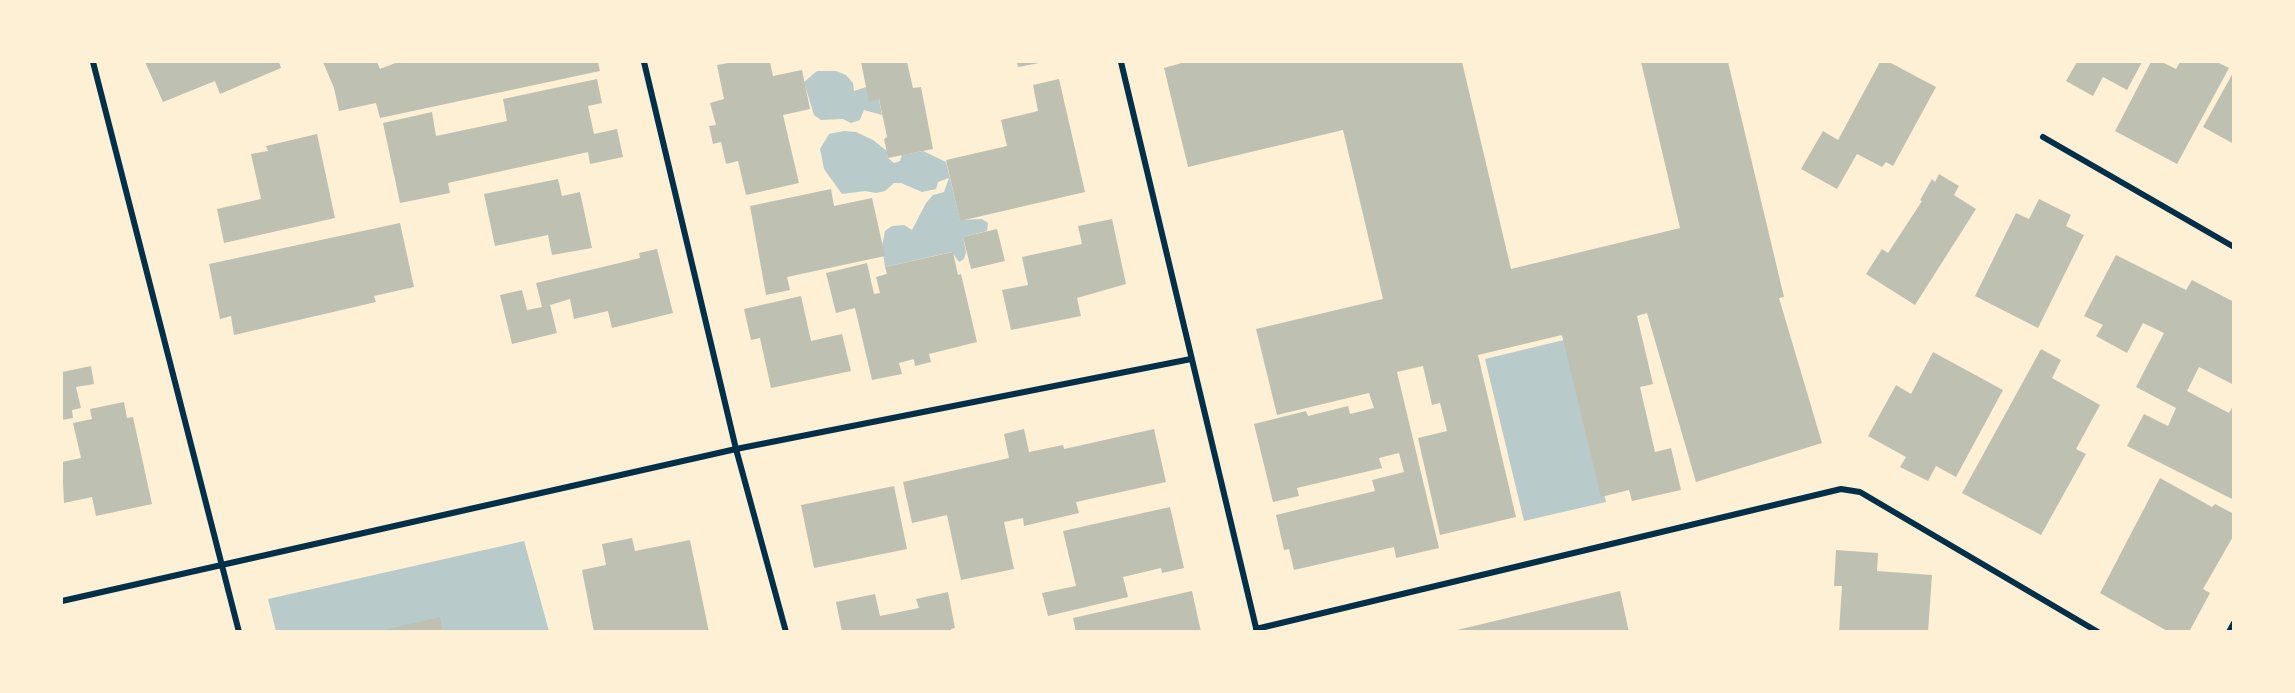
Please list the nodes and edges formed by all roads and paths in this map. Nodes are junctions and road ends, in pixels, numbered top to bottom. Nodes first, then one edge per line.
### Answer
1 (93, 62) edge
2 (644, 62) edge
3 (1121, 62) edge
4 (2043, 137) dead end
5 (2234, 247) edge
6 (1191, 359) junction
7 (736, 448) junction
8 (223, 565) junction
9 (62, 601) edge
10 (2234, 623) edge
11 (1256, 630) edge
12 (239, 632) edge
13 (786, 632) edge
14 (2098, 632) edge
15 (2229, 632) edge

1 - 8 street
2 - 7 street
3 - 6 street
4 - 5 street
6 - 7 street
6 - 11 street
7 - 8 street
7 - 13 street
8 - 9 street
8 - 12 street
10 - 15 street
11 - 14 street

